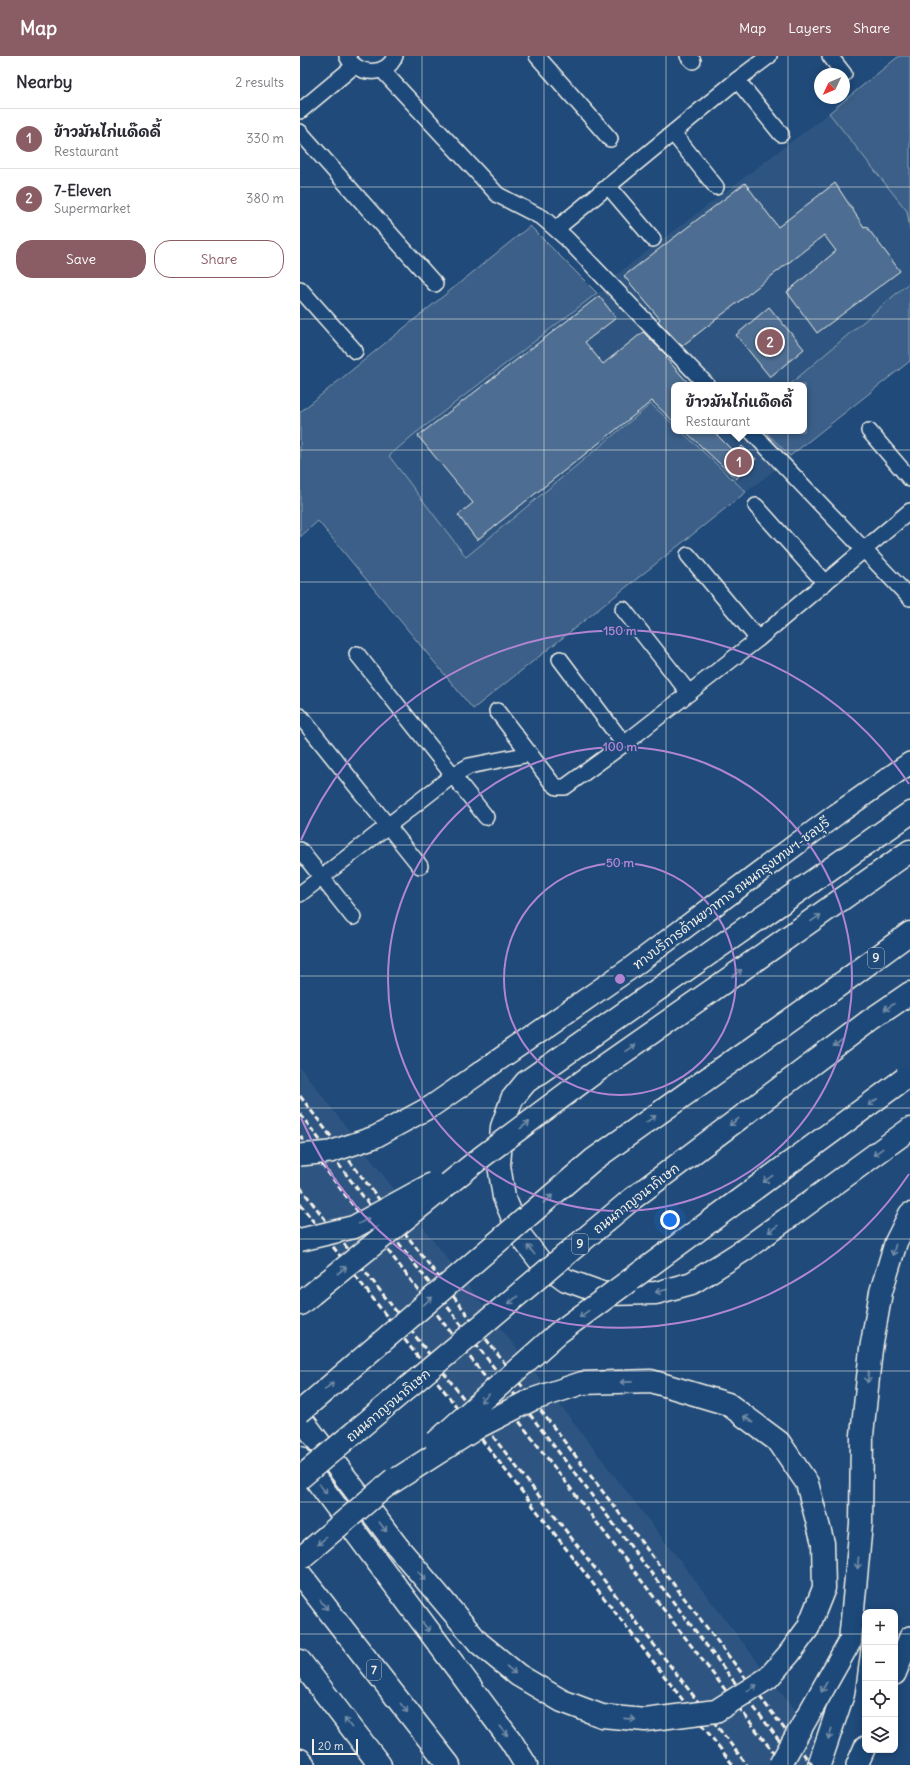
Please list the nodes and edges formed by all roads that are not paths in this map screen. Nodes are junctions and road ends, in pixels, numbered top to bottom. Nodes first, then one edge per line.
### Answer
1 (395, 56) edge
2 (536, 56) edge
3 (769, 56) edge
4 (830, 56) edge
5 (351, 61) edge
6 (839, 68) edge
7 (382, 70) junction
8 (737, 80) junction
9 (300, 111) edge
10 (300, 132) edge
11 (673, 133) junction
12 (781, 134) dead end
13 (610, 139) dead end
14 (608, 186) junction
15 (716, 187) dead end
16 (556, 229) junction
17 (653, 239) dead end
18 (435, 284) dead end
19 (300, 289) edge
20 (355, 350) dead end
21 (704, 382) edge
22 (869, 431) dead end
23 (754, 434) edge
24 (910, 479) edge
25 (756, 506) dead end
26 (910, 511) edge
27 (863, 549) junction
28 (688, 555) dead end
29 (825, 583) junction
30 (910, 598) edge
31 (623, 609) dead end
32 (758, 640) junction
33 (357, 654) dead end
34 (560, 658) dead end
35 (689, 693) junction
36 (497, 711) dead end
37 (300, 716) edge
38 (624, 744) junction
39 (530, 754) junction
40 (910, 763) edge
41 (452, 776) junction
42 (910, 812) edge
43 (486, 817) dead end
44 (387, 826) junction
45 (300, 850) edge
46 (910, 852) edge
47 (420, 866) dead end
48 (322, 878) junction
49 (300, 894) edge
50 (353, 917) dead end
51 (910, 933) edge
52 (910, 993) edge
53 (907, 1077) edge
54 (910, 1129) edge
55 (300, 1155) edge
56 (483, 1156) junction
57 (910, 1214) edge
58 (300, 1240) edge
59 (300, 1304) edge
60 (300, 1412) edge
61 (300, 1417) edge
62 (300, 1458) edge
63 (300, 1478) edge
64 (384, 1488) junction
65 (300, 1559) edge
66 (300, 1574) edge
67 (910, 1637) edge
68 (850, 1641) junction
69 (300, 1661) edge
70 (898, 1667) edge
71 (863, 1753) edge
72 (300, 1760) edge
73 (304, 1765) edge
74 (380, 1765) edge
75 (449, 1765) edge
76 (526, 1765) edge
77 (780, 1765) edge
78 (819, 1765) edge
79 (858, 1765) edge

1 - 7 street
2 - 13 street
3 - 8 street
4 - 6 street
5 - 7 street
5 - 9 street
7 - 16 street
8 - 11 street
8 - 12 street
10 - 18 street
11 - 14 street
11 - 15 street
14 - 16 street
14 - 17 street
16 - 21 street
19 - 20 street
22 - 24 street
23 - 27 street
25 - 29 street
26 - 27 street
27 - 29 street
27 - 30 street
28 - 32 street
29 - 32 street
31 - 35 street
32 - 35 street
33 - 41 street
34 - 38 street
35 - 38 street
36 - 39 street
37 - 44 street
38 - 39 street
39 - 41 street
40 - 55 main road, ทางบริการด้านขวาทาง ถนนกรุงเทพฯ-ชลบุรี, bridge
41 - 43 street
41 - 44 street
54 -> 42 highway
44 - 47 street
44 - 48 street
45 - 48 street
56 -> 46 highway, bridge
48 - 49 street
48 - 50 street
60 -> 51 highway, 9, bridge
52 -> 63 highway, ถนนกาญจนาภิเษก / 9, bridge
53 -> 64 highway, bridge
58 -> 56 highway, bridge
59 -> 56 highway, bridge
57 -> 68 highway
61 -> 64 highway, bridge
62 -> 76 highway
64 -> 65 highway, bridge
66 -> 75 highway, 7
67 - 70 main road
68 -> 77 highway, bridge
68 -> 78 highway
74 -> 69 highway
71 - 79 main road
72 - 73 highway

